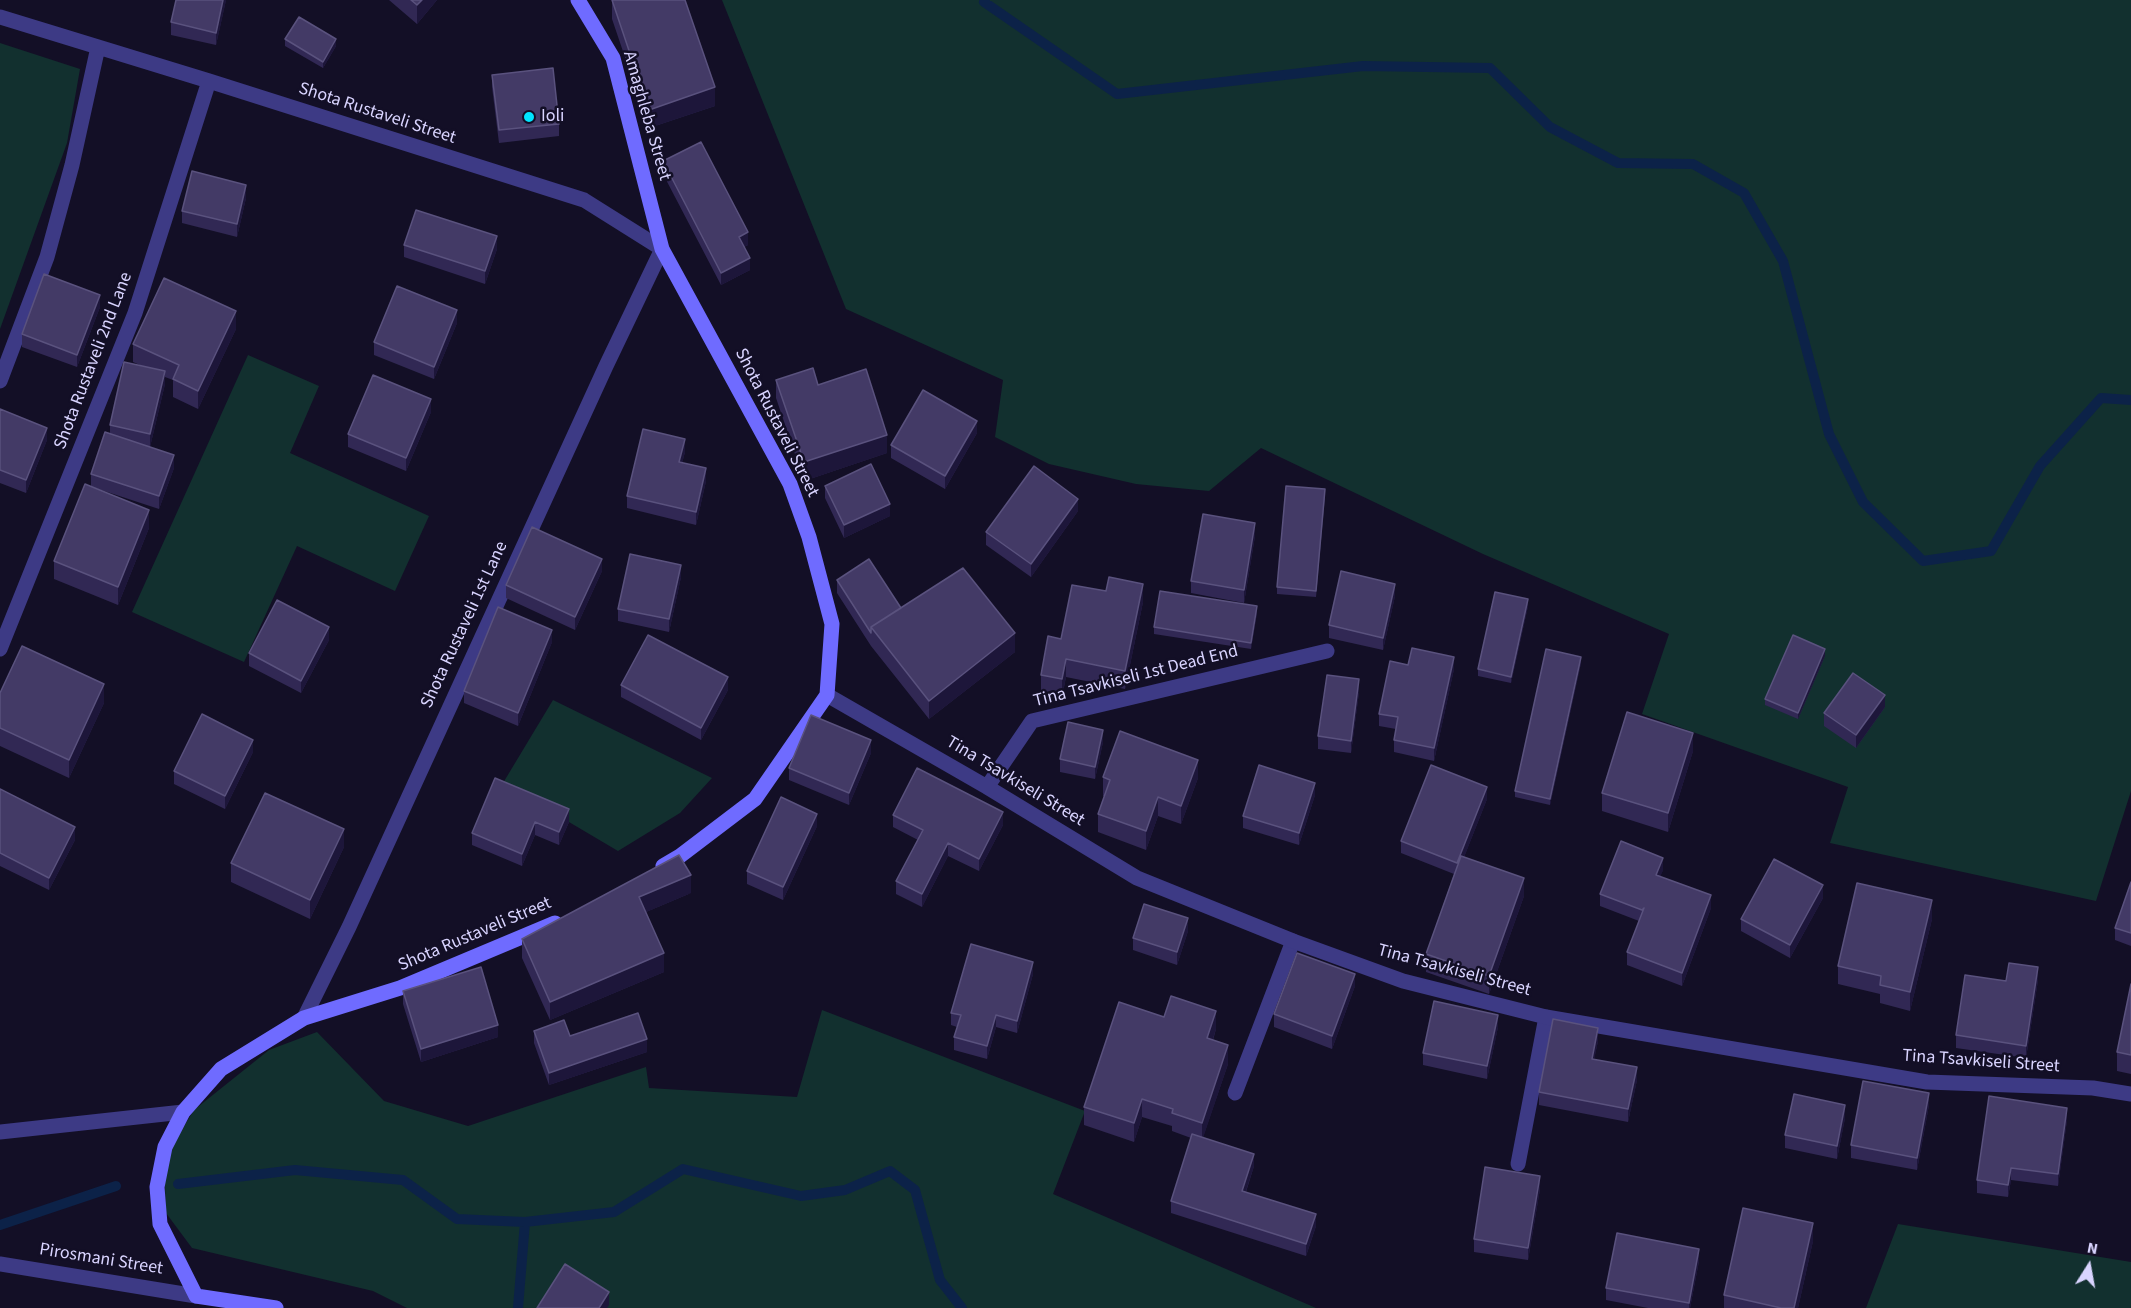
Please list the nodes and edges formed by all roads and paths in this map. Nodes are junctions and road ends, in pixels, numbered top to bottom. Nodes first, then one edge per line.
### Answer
1 (578, 0) edge
2 (0, 17) edge
3 (98, 47) junction
4 (209, 81) junction
5 (662, 249) junction
6 (0, 381) edge
7 (0, 649) edge
8 (1327, 651) dead end
9 (827, 695) junction
10 (987, 787) junction
11 (652, 873) edge
12 (574, 915) edge
13 (1293, 941) junction
14 (1546, 1017) junction
15 (304, 1018) junction
16 (1235, 1093) dead end
17 (2131, 1094) edge
18 (183, 1112) junction
19 (0, 1132) edge
20 (1518, 1164) dead end
21 (0, 1264) edge
22 (196, 1296) junction
23 (276, 1308) edge

1 - 5 street, Amaghleba Street
2 - 3 street, Shota Rustaveli Street
3 - 4 street, Shota Rustaveli Street
3 - 6 street
4 - 5 street, Shota Rustaveli Street
4 - 7 street, Shota Rustaveli 2nd Lane
5 - 9 street, Shota Rustaveli Street
5 - 15 street, Shota Rustaveli 1st Lane
8 - 10 street, Tina Tsavkiseli 1st Dead End
9 - 10 street, Tina Tsavkiseli Street
9 - 11 street
10 - 13 street, Tina Tsavkiseli Street
12 - 15 street, Shota Rustaveli Street
13 - 14 street, Tina Tsavkiseli Street
13 - 16 street
14 - 17 street, Tina Tsavkiseli Street
14 - 20 street
15 - 18 street, Shota Rustaveli Street
18 - 19 street
18 - 22 street, Shota Rustaveli Street
21 - 22 street, Pirosmani Street
22 - 23 street

